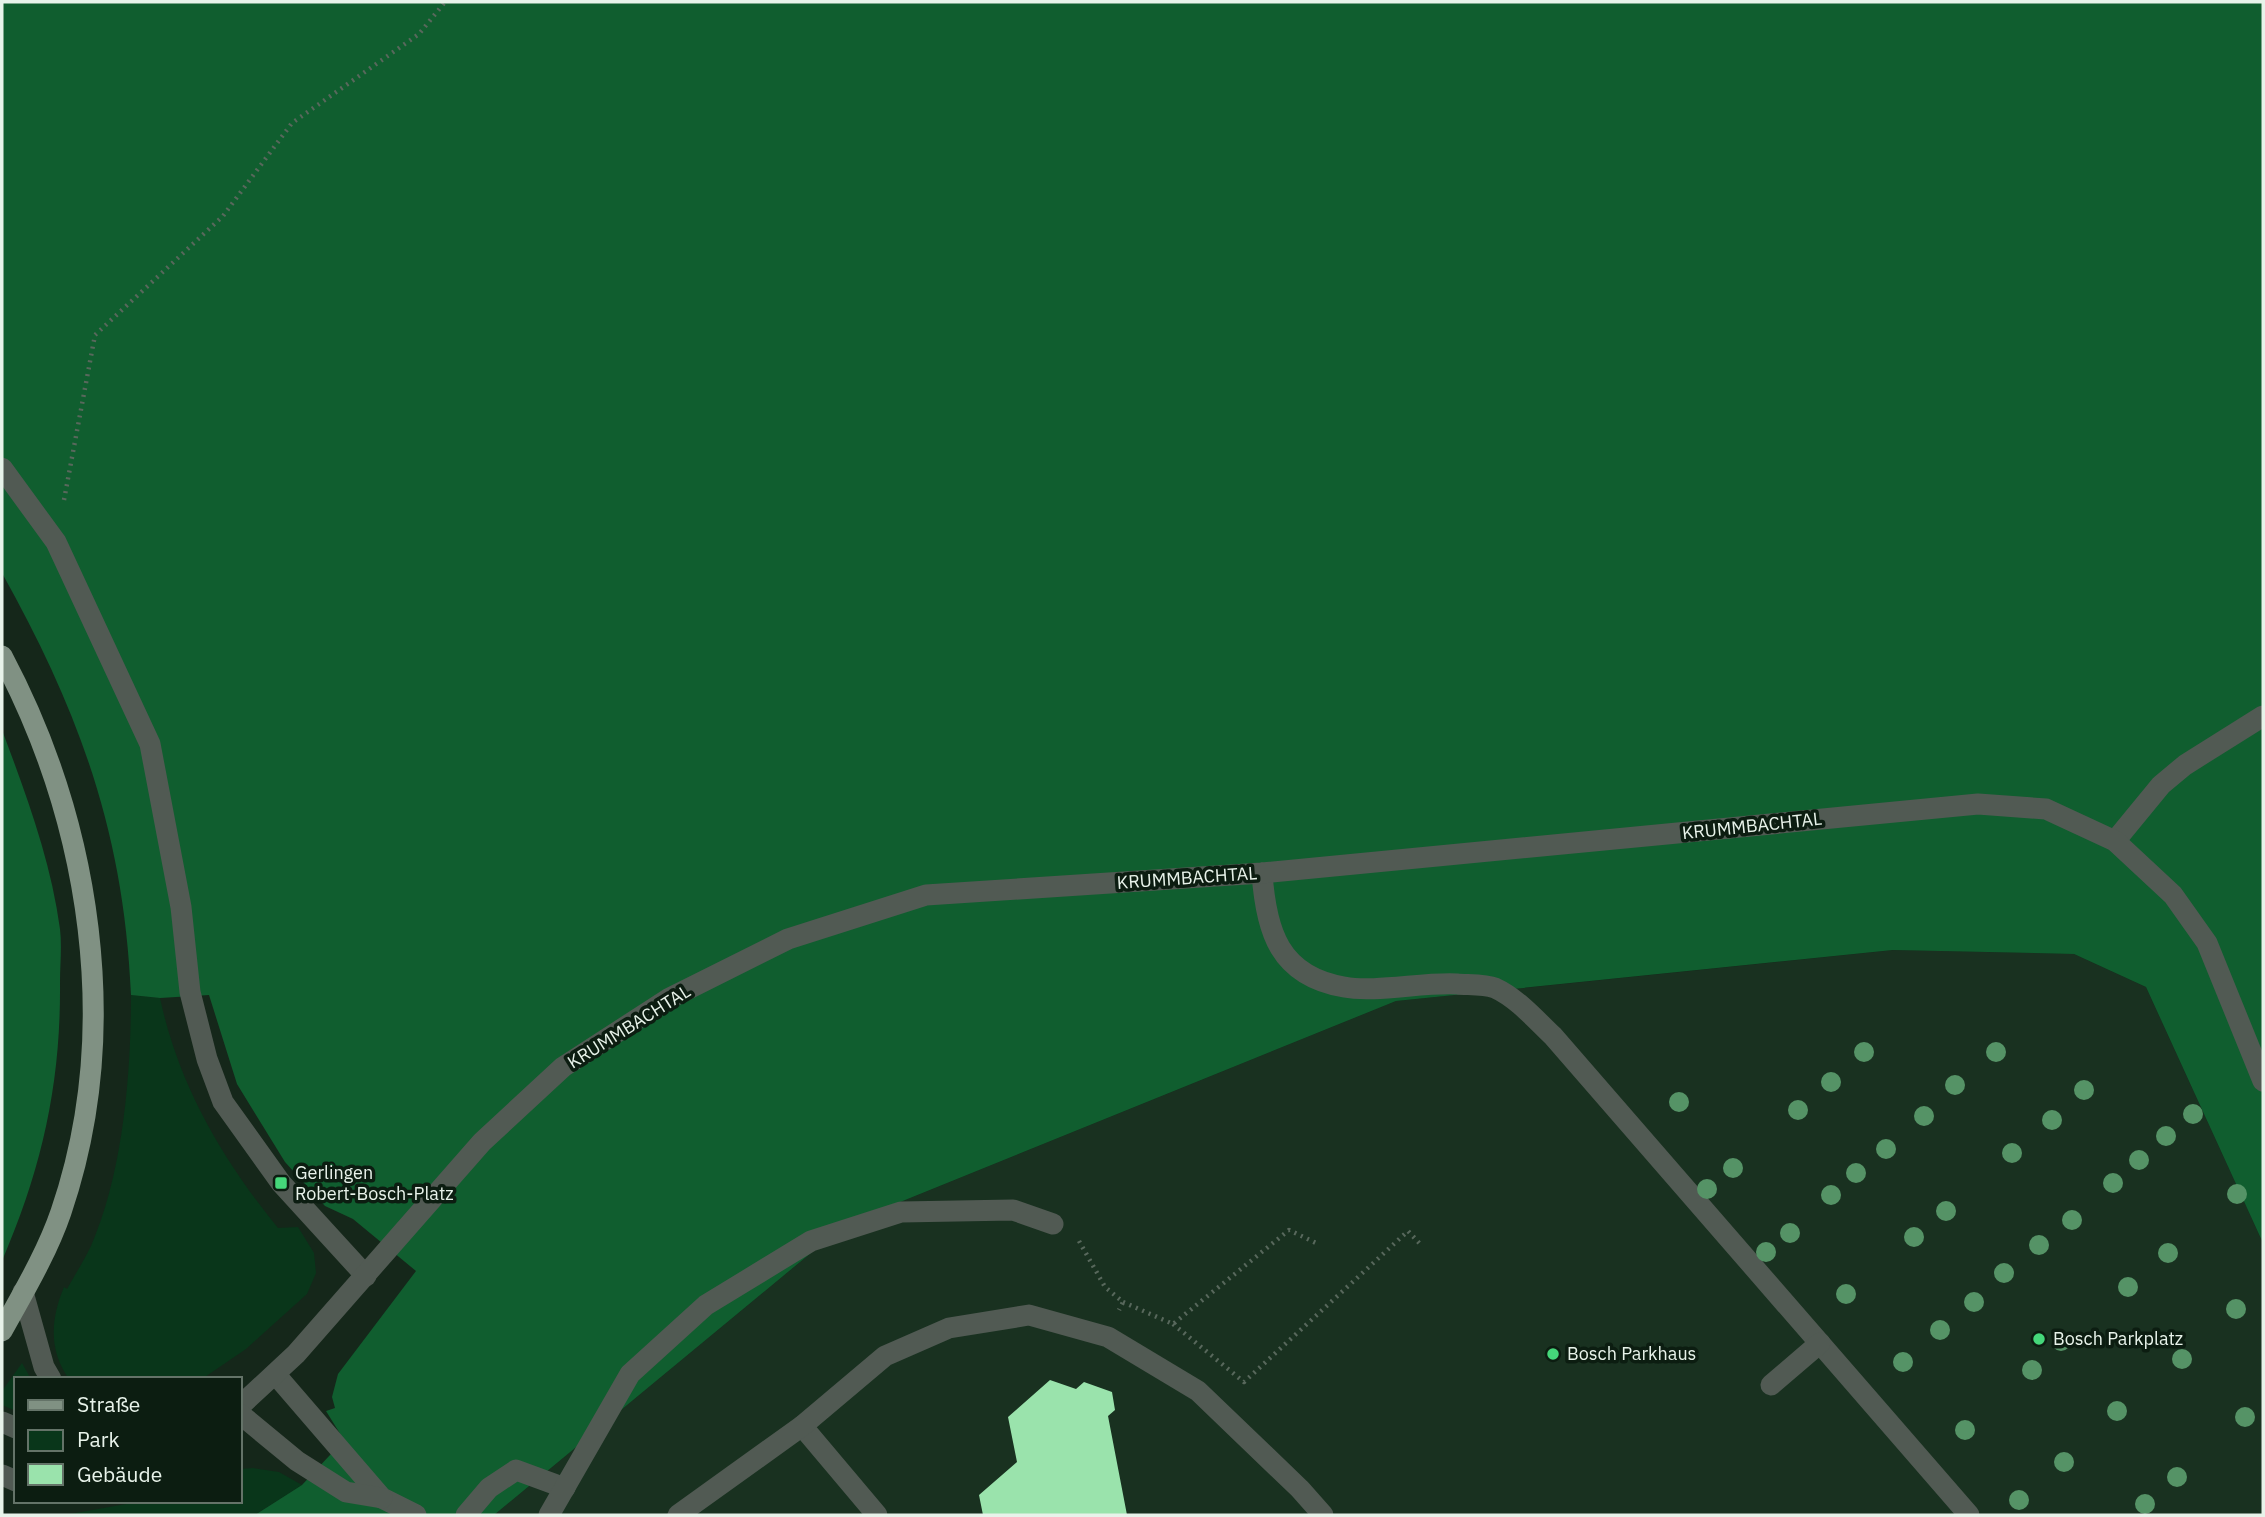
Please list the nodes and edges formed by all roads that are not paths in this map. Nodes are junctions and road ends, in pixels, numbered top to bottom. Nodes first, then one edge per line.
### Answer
1 (2, 468) edge
2 (2, 656) edge
3 (2263, 716) edge
4 (2115, 841) junction
5 (1262, 873) junction
6 (2263, 1082) edge
7 (1053, 1224) road end
8 (366, 1276) junction
9 (23, 1292) junction
10 (2, 1331) edge
11 (1820, 1343) junction
12 (276, 1375) junction
13 (50, 1377) edge
14 (1771, 1385) dead end
15 (242, 1404) edge
16 (242, 1416) edge
17 (802, 1426) junction
18 (565, 1488) junction
19 (389, 1502) junction
20 (416, 1515) edge
21 (466, 1515) edge
22 (549, 1515) edge
23 (678, 1515) edge
24 (877, 1515) edge
25 (1323, 1515) edge
26 (1969, 1515) edge

1 - 8 street
2 - 9 main road
3 - 4 street
4 - 5 street, KRUMMBACHTAL
4 - 6 street, KRUMMBACHTAL
5 - 8 street, KRUMMBACHTAL
5 - 11 street
7 - 18 street
8 - 12 street, KRUMMBACHTAL
9 - 10 main road
9 - 13 street
11 - 14 street
11 - 26 street
12 - 15 street, KRUMMBACHTAL
12 - 19 street
16 - 19 street
17 - 23 street
17 - 24 street
17 - 25 street
18 - 21 street
18 - 22 street
19 - 20 street

